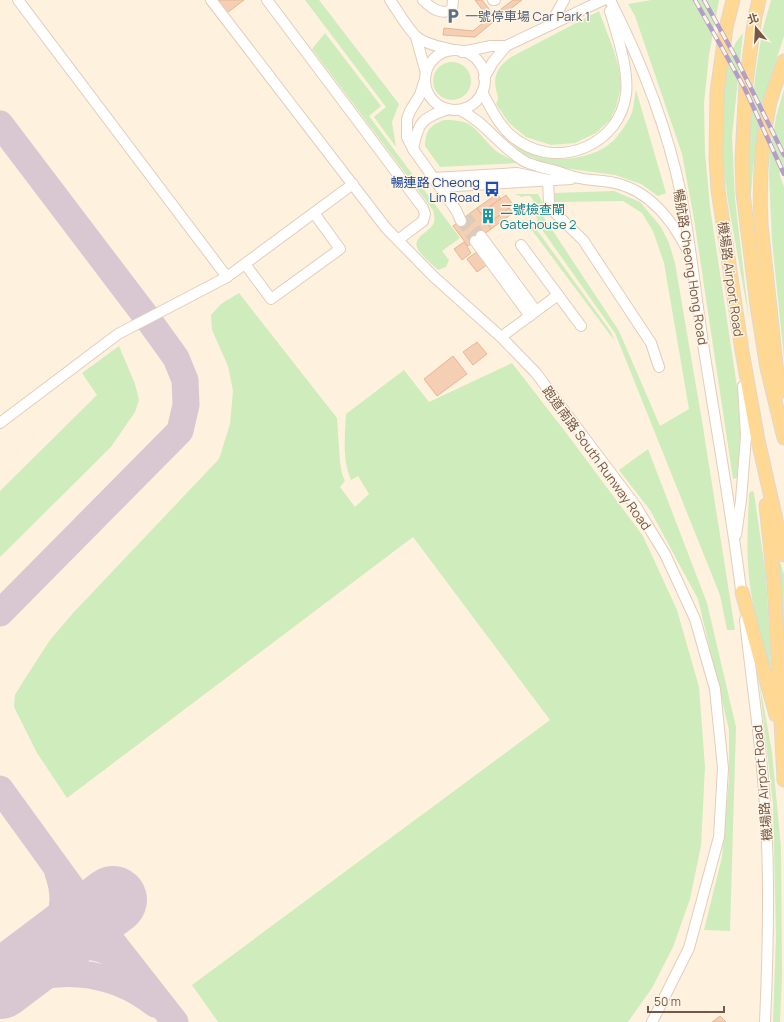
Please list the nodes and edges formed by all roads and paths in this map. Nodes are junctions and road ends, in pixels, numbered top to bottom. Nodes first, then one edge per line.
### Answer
1 (18, 0) edge
2 (211, 0) edge
3 (266, 0) edge
4 (390, 0) edge
5 (423, 0) edge
6 (453, 0) edge
7 (564, 0) edge
8 (603, 0) edge
9 (732, 0) edge
10 (759, 0) edge
11 (616, 20) junction
12 (549, 27) junction
13 (416, 37) junction
14 (506, 46) junction
15 (459, 51) junction
16 (784, 62) edge
17 (425, 77) junction
18 (484, 78) junction
19 (482, 92) junction
20 (448, 109) junction
21 (460, 110) junction
22 (413, 149) junction
23 (433, 178) junction
24 (578, 178) junction
25 (548, 180) junction
26 (353, 184) junction
27 (440, 187) junction
28 (314, 213) junction
29 (463, 218) tunnel mouth
30 (478, 238) tunnel mouth
31 (398, 240) junction
32 (521, 245) dead end
33 (690, 256) junction
34 (245, 264) junction
35 (227, 277) junction
36 (558, 295) junction
37 (533, 314) junction
38 (581, 326) dead end
39 (501, 337) junction
40 (742, 351) junction
41 (659, 367) dead end
42 (0, 423) edge
43 (783, 433) edge
44 (758, 440) junction
45 (735, 545) junction
46 (784, 555) edge
47 (742, 592) junction
48 (783, 742) junction
49 (784, 780) edge
50 (654, 1021) edge
51 (765, 1022) edge

1 - 35 street
2 - 26 street, 跑道南路 South Runway Road
3 - 31 street
4 - 13 street
5 - 6 street
7 - 12 street
8 - 11 street
8 - 12 street
9 - 40 main road, 機場路 Airport Road
10 - 43 main road, 機場路 Airport Road
11 - 19 street
11 - 33 street, 暢航路 Cheong Hong Road
12 - 14 street
13 - 15 street
13 - 17 street
14 - 15 street
14 - 18 street
15 - 17 street
15 - 18 street
16 - 43 main road
17 - 20 street
17 - 22 street
18 - 19 street
19 - 21 street
20 - 21 street
20 - 22 street
21 - 24 street
22 - 23 street
23 - 25 street
23 - 27 street
24 - 25 street
24 - 33 street
25 - 27 street
25 - 41 street
26 - 28 street
26 - 31 street, 跑道南路 South Runway Road
27 - 29 street
28 - 34 street
28 - 34 street
30 - 37 street
31 - 39 street, 跑道南路 South Runway Road
32 - 36 street
33 - 45 street, 暢航路 Cheong Hong Road
34 - 35 street
35 - 42 street
36 - 37 street
36 - 38 street
37 - 39 street
39 - 50 street, 跑道南路 South Runway Road
40 - 44 main road, 機場路 Airport Road
40 - 45 street
44 - 46 main road, 機場路 Airport Road
44 - 48 main road
45 - 47 street, 機場路 Airport Road
47 - 48 main road
47 - 51 street, 機場路 Airport Road
48 - 49 main road

